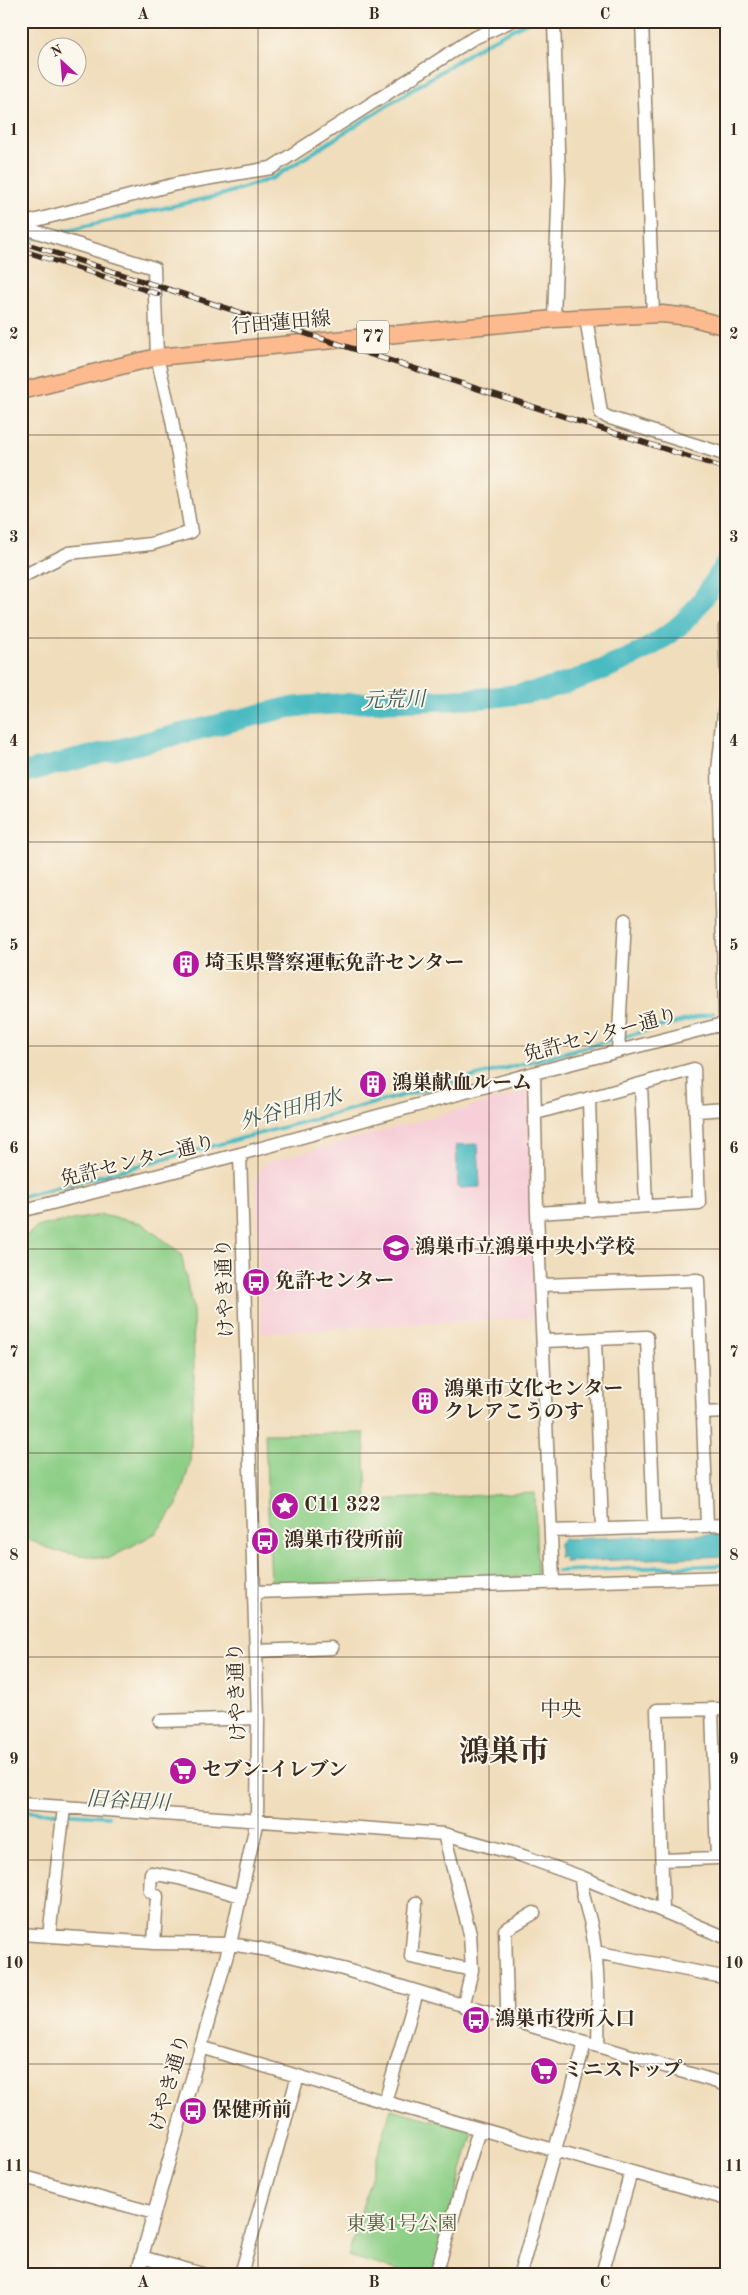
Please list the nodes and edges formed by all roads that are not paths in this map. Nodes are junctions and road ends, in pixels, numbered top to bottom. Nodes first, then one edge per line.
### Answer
1 (511, 21) edge
2 (554, 21) edge
3 (642, 21) edge
4 (21, 225) edge
5 (653, 314) junction
6 (586, 317) junction
7 (554, 319) junction
8 (727, 327) edge
9 (157, 357) junction
10 (21, 391) edge
11 (727, 455) edge
12 (21, 578) edge
13 (725, 627) dead end
14 (727, 686) edge
15 (723, 768) edge
16 (625, 920) dead end
17 (726, 1024) edge
18 (618, 1051) junction
19 (534, 1073) junction
20 (727, 1079) edge
21 (641, 1084) junction
22 (589, 1098) junction
23 (727, 1109) edge
24 (696, 1111) junction
25 (536, 1113) junction
26 (240, 1154) junction
27 (646, 1206) junction
28 (592, 1210) junction
29 (21, 1211) edge
30 (537, 1213) junction
31 (541, 1285) junction
32 (595, 1339) junction
33 (544, 1341) junction
34 (727, 1412) edge
35 (702, 1413) junction
36 (727, 1525) edge
37 (707, 1526) junction
38 (654, 1527) junction
39 (602, 1529) junction
40 (552, 1532) junction
41 (727, 1577) edge
42 (552, 1582) junction
43 (254, 1592) junction
44 (332, 1648) dead end
45 (256, 1651) junction
46 (727, 1708) edge
47 (712, 1709) junction
48 (258, 1718) junction
49 (160, 1721) dead end
50 (21, 1804) edge
51 (64, 1808) junction
52 (257, 1820) junction
53 (444, 1834) junction
54 (662, 1860) junction
55 (580, 1878) junction
56 (241, 1896) junction
57 (416, 1904) dead end
58 (663, 1910) junction
59 (534, 1913) dead end
60 (21, 1934) edge
61 (49, 1936) junction
62 (727, 1938) edge
63 (154, 1943) junction
64 (230, 1944) junction
65 (595, 1952) junction
66 (472, 1970) junction
67 (723, 1977) dead end
68 (417, 1992) junction
69 (463, 2007) junction
70 (504, 2019) junction
71 (585, 2043) junction
72 (598, 2046) junction
73 (200, 2047) junction
74 (298, 2076) junction
75 (727, 2085) edge
76 (385, 2102) junction
77 (479, 2129) junction
78 (555, 2150) junction
79 (632, 2172) junction
80 (21, 2176) edge
81 (727, 2199) edge
82 (154, 2213) junction
83 (142, 2257) junction
84 (607, 2273) edge
85 (137, 2274) edge
86 (203, 2274) edge
87 (241, 2274) edge
88 (436, 2274) edge
89 (520, 2274) edge

1 - 4 street
2 - 7 street
3 - 5 street
4 - 9 street
5 - 6 main road, 行田蓮田線 / 77
5 - 8 main road, 行田蓮田線 / 77
6 - 7 main road, 行田蓮田線 / 77
6 - 11 street
7 - 9 main road, 行田蓮田線 / 77
9 - 10 main road, 行田蓮田線 / 77
9 - 12 street
13 - 14 street
14 - 15 street
15 - 17 street
16 - 18 street
17 - 18 street, 免許センター通り
17 - 20 street
18 - 19 street, 免許センター通り
19 - 25 street
19 - 26 street, 免許センター通り
21 - 22 street
21 - 24 street
21 - 27 street
22 - 25 street
22 - 28 street
23 - 24 street
24 - 27 street
25 - 30 street
26 - 29 street, 免許センター通り
26 - 43 street, けやき通り
27 - 28 street
28 - 30 street
30 - 31 street
31 - 33 street
31 - 35 street
32 - 33 street
32 - 38 street
32 - 39 street
33 - 40 street
34 - 35 street
35 - 37 street
36 - 37 street
37 - 38 street
38 - 39 street
39 - 40 street
40 - 42 street
41 - 42 street
42 - 43 street
43 - 45 street, けやき通り
44 - 45 street
45 - 48 street, けやき通り
46 - 47 street
47 - 54 street
47 - 54 street
48 - 49 street
48 - 52 street, けやき通り
50 - 51 street
51 - 52 street
51 - 61 street
52 - 53 street
52 - 56 street, けやき通り
53 - 55 street
53 - 66 street
54 - 58 street
55 - 58 street
55 - 65 street
56 - 63 street
56 - 64 street, けやき通り
57 - 66 street
58 - 62 street
59 - 70 street
60 - 61 street
61 - 63 street
63 - 64 street
64 - 68 street
64 - 73 street, けやき通り
65 - 67 street
65 - 72 street
66 - 69 street
68 - 69 street
68 - 76 street
69 - 70 street
70 - 71 street
71 - 72 street
71 - 78 street
72 - 75 street
73 - 74 street
73 - 82 street, けやき通り
74 - 76 street
74 - 87 street
76 - 77 street
77 - 78 street
77 - 88 street
78 - 79 street
78 - 89 street
79 - 81 street
79 - 84 street
80 - 82 street
82 - 83 street, けやき通り
83 - 85 street, けやき通り
83 - 86 street

